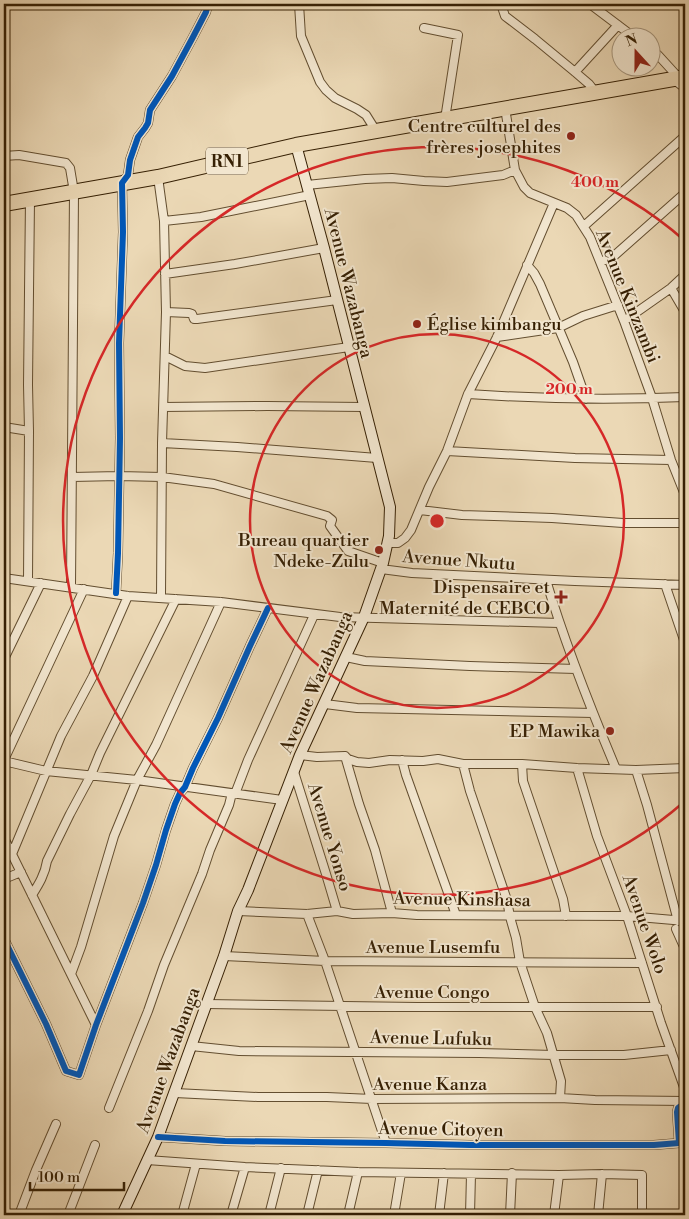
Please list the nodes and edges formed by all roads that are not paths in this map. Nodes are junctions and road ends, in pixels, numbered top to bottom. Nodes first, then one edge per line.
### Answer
1 (208, 4) edge
2 (299, 4) edge
3 (501, 4) edge
4 (590, 4) edge
5 (618, 26) junction
6 (424, 28) dead end
7 (621, 28) edge
8 (662, 59) edge
9 (575, 72) junction
10 (681, 80) edge
11 (596, 93) junction
12 (505, 108) junction
13 (445, 119) junction
14 (376, 131) junction
15 (685, 136) edge
16 (296, 145) junction
17 (4, 156) edge
18 (516, 170) junction
19 (158, 177) junction
20 (122, 183) junction
21 (307, 185) junction
22 (74, 192) junction
23 (685, 193) edge
24 (310, 195) junction
25 (30, 198) junction
26 (554, 203) junction
27 (4, 204) edge
28 (164, 221) junction
29 (584, 226) junction
30 (324, 248) junction
31 (601, 262) junction
32 (527, 265) junction
33 (165, 274) junction
34 (685, 276) edge
35 (671, 288) junction
36 (337, 300) junction
37 (618, 305) junction
38 (166, 312) junction
39 (685, 312) edge
40 (624, 321) junction
41 (558, 328) junction
42 (497, 337) junction
43 (349, 347) junction
44 (165, 356) junction
45 (468, 394) junction
46 (685, 397) edge
47 (652, 398) junction
48 (586, 399) junction
49 (163, 407) junction
50 (364, 407) junction
51 (4, 427) edge
52 (30, 430) junction
53 (162, 442) junction
54 (447, 451) junction
55 (377, 458) junction
56 (671, 460) junction
57 (119, 476) junction
58 (162, 477) junction
59 (72, 478) junction
60 (685, 495) edge
61 (420, 510) junction
62 (685, 523) edge
63 (388, 543) junction
64 (382, 566) junction
65 (4, 578) edge
66 (546, 580) junction
67 (28, 581) junction
68 (41, 583) junction
69 (665, 584) junction
70 (685, 585) edge
71 (71, 587) junction
72 (84, 589) junction
73 (116, 593) junction
74 (128, 596) junction
75 (161, 598) junction
76 (176, 599) junction
77 (221, 602) junction
78 (268, 608) junction
79 (314, 615) junction
80 (364, 617) junction
81 (559, 623) junction
82 (685, 643) edge
83 (346, 657) junction
84 (4, 659) edge
85 (576, 668) junction
86 (324, 704) junction
87 (593, 713) junction
88 (300, 755) junction
89 (345, 756) junction
90 (402, 760) junction
91 (4, 761) edge
92 (463, 764) junction
93 (522, 764) junction
94 (577, 768) junction
95 (685, 768) edge
96 (616, 769) junction
97 (636, 770) junction
98 (46, 771) junction
99 (294, 772) junction
100 (91, 775) junction
101 (137, 780) junction
102 (185, 787) junction
103 (234, 793) junction
104 (282, 800) junction
105 (4, 838) edge
106 (12, 854) junction
107 (21, 872) junction
108 (4, 879) edge
109 (32, 895) junction
110 (238, 911) junction
111 (337, 911) junction
112 (392, 913) junction
113 (307, 914) junction
114 (456, 915) junction
115 (566, 916) junction
116 (627, 916) junction
117 (510, 917) junction
118 (680, 924) edge
119 (4, 938) edge
120 (685, 950) edge
121 (224, 956) junction
122 (325, 961) junction
123 (520, 962) junction
124 (642, 963) junction
125 (71, 974) junction
126 (207, 1004) junction
127 (339, 1007) junction
128 (535, 1007) junction
129 (657, 1007) junction
130 (96, 1026) junction
131 (192, 1046) junction
132 (671, 1050) junction
133 (355, 1052) junction
134 (553, 1055) junction
135 (685, 1090) edge
136 (174, 1093) junction
137 (560, 1098) junction
138 (372, 1099) junction
139 (685, 1102) edge
140 (109, 1108) dead end
141 (56, 1124) dead end
142 (158, 1136) junction
143 (386, 1143) junction
144 (95, 1145) dead end
145 (147, 1160) junction
146 (196, 1164) junction
147 (245, 1167) junction
148 (281, 1168) junction
149 (318, 1170) junction
150 (358, 1172) junction
151 (401, 1173) junction
152 (444, 1173) junction
153 (512, 1173) junction
154 (471, 1174) junction
155 (602, 1174) junction
156 (560, 1175) junction
157 (19, 1215) edge
158 (68, 1215) edge
159 (122, 1215) edge
160 (182, 1215) edge
161 (231, 1215) edge
162 (269, 1215) edge
163 (307, 1215) edge
164 (348, 1215) edge
165 (394, 1215) edge
166 (439, 1215) edge
167 (470, 1215) edge
168 (510, 1215) edge
169 (554, 1215) edge
170 (598, 1215) edge
171 (642, 1215) edge

1 - 20 street
2 - 14 street
3 - 9 street
4 - 5 street
5 - 7 street
5 - 9 street
6 - 13 street
8 - 10 street
9 - 11 street
10 - 11 highway, RN1
11 - 12 highway, RN1
12 - 13 highway, RN1
12 - 18 street, Avenue Kinzambi
13 - 14 highway, RN1
14 - 16 highway, RN1
15 - 29 street
16 - 19 highway, RN1
16 - 21 main road, Avenue Wazabanga
17 - 22 street
18 - 21 street
18 - 26 street, Avenue Kinzambi
19 - 20 highway, RN1
19 - 28 street
20 - 22 highway, RN1
20 - 57 street
21 - 24 main road, Avenue Wazabanga
22 - 25 highway, RN1
22 - 59 street
23 - 31 street
24 - 28 street
24 - 30 main road, Avenue Wazabanga
25 - 27 highway, RN1
25 - 52 street
26 - 29 street, Avenue Kinzambi
26 - 32 street
28 - 33 street
29 - 31 street, Avenue Kinzambi
30 - 33 street
30 - 36 main road, Avenue Wazabanga
31 - 37 street, Avenue Kinzambi
32 - 41 street
32 - 42 street
33 - 38 street
34 - 35 street
35 - 39 street
35 - 40 street
36 - 38 street
36 - 43 main road, Avenue Wazabanga
37 - 40 street, Avenue Kinzambi
37 - 41 street
38 - 44 street
40 - 47 street, Avenue Kinzambi
41 - 42 street
41 - 48 street
42 - 45 street
43 - 44 street
43 - 50 main road, Avenue Wazabanga
44 - 49 street
45 - 48 street
45 - 54 street
46 - 47 street
47 - 48 street
47 - 56 street, Avenue Kinzambi
49 - 50 street
49 - 53 street
50 - 55 main road, Avenue Wazabanga
51 - 52 street
52 - 67 street
53 - 55 street
53 - 58 street
54 - 56 street
54 - 61 street
55 - 63 main road, Avenue Wazabanga
56 - 60 street, Avenue Kinzambi
57 - 58 street, Avenue Nkutu
57 - 59 street, Avenue Nkutu
57 - 73 street
58 - 64 street, Avenue Nkutu
58 - 75 street
59 - 71 street
61 - 62 street
61 - 63 street
63 - 64 main road, Avenue Wazabanga
64 - 66 street, Avenue Nkutu
64 - 80 main road, Avenue Wazabanga
65 - 67 street
66 - 69 street, Avenue Nkutu
66 - 81 street
67 - 68 street
68 - 71 street
68 - 84 street
69 - 70 street, Avenue Nkutu
69 - 82 street
71 - 72 street
72 - 73 street
72 - 91 street
73 - 74 street
74 - 75 street
74 - 98 street
75 - 76 street
76 - 77 street
76 - 100 street
77 - 78 street
77 - 101 street
78 - 79 street
78 - 102 street
79 - 80 street
79 - 103 street
80 - 81 street
80 - 83 main road, Avenue Wazabanga
81 - 85 street
83 - 85 street
83 - 86 main road, Avenue Wazabanga
85 - 87 street
86 - 87 street
86 - 88 main road, Avenue Wazabanga
87 - 96 street
88 - 89 street
88 - 99 main road, Avenue Wazabanga
89 - 90 street
89 - 112 street
90 - 92 street
90 - 114 street
91 - 98 street
92 - 93 street
92 - 117 street
93 - 94 street
93 - 115 street
94 - 96 street
94 - 116 street, Avenue Wolo
95 - 97 street
96 - 97 street
97 - 118 street
98 - 100 street
98 - 106 street
99 - 104 main road, Avenue Wazabanga
99 - 111 street, Avenue Yonso
100 - 101 street
100 - 109 street
101 - 102 street
101 - 125 street
102 - 103 street
102 - 130 street
103 - 104 street
103 - 140 street
104 - 110 main road, Avenue Wazabanga
105 - 106 street
106 - 107 street
107 - 108 street
107 - 109 street
109 - 125 street
110 - 113 street, Avenue Kinshasa
110 - 121 main road, Avenue Wazabanga
111 - 112 street, Avenue Kinshasa
111 - 113 street, Avenue Kinshasa
112 - 114 street, Avenue Kinshasa
113 - 122 street
114 - 117 street, Avenue Kinshasa
115 - 116 street, Avenue Kinshasa
115 - 117 street, Avenue Kinshasa
116 - 118 street, Avenue Kinshasa
116 - 124 street, Avenue Wolo
117 - 123 street
118 - 120 street
119 - 130 street
121 - 122 street, Avenue Lusemfu
121 - 126 main road, Avenue Wazabanga
122 - 123 street, Avenue Lusemfu
122 - 127 street
123 - 124 street, Avenue Lusemfu
123 - 128 street
124 - 129 street, Avenue Wolo
125 - 130 street
126 - 127 street, Avenue Congo
126 - 131 main road, Avenue Wazabanga
127 - 128 street, Avenue Congo
127 - 133 street
128 - 129 street, Avenue Congo
128 - 134 street
129 - 132 street, Avenue Wolo
131 - 133 street, Avenue Lufuku
131 - 136 main road, Avenue Wazabanga
132 - 134 street, Avenue Lufuku
132 - 135 street, Avenue Wolo
133 - 134 street, Avenue Lufuku
133 - 138 street
134 - 137 street
136 - 138 street, Avenue Kanza
136 - 142 main road, Avenue Wazabanga
137 - 138 street, Avenue Kanza
137 - 139 street, Avenue Kanza
138 - 143 street
139 - 143 street, Avenue Citoyen
141 - 157 street
142 - 143 street, Avenue Citoyen
142 - 145 main road, Avenue Wazabanga
144 - 158 street
145 - 146 street
145 - 159 main road, Avenue Wazabanga
146 - 147 street
146 - 160 street
147 - 148 street
147 - 161 street
148 - 149 street
148 - 162 street
149 - 150 street
149 - 163 street
150 - 151 street
150 - 164 street
151 - 152 street
151 - 165 street
152 - 154 street
152 - 166 street
153 - 154 street
153 - 156 street
153 - 168 street
154 - 167 street
155 - 156 street
155 - 170 street
155 - 171 street
156 - 169 street

